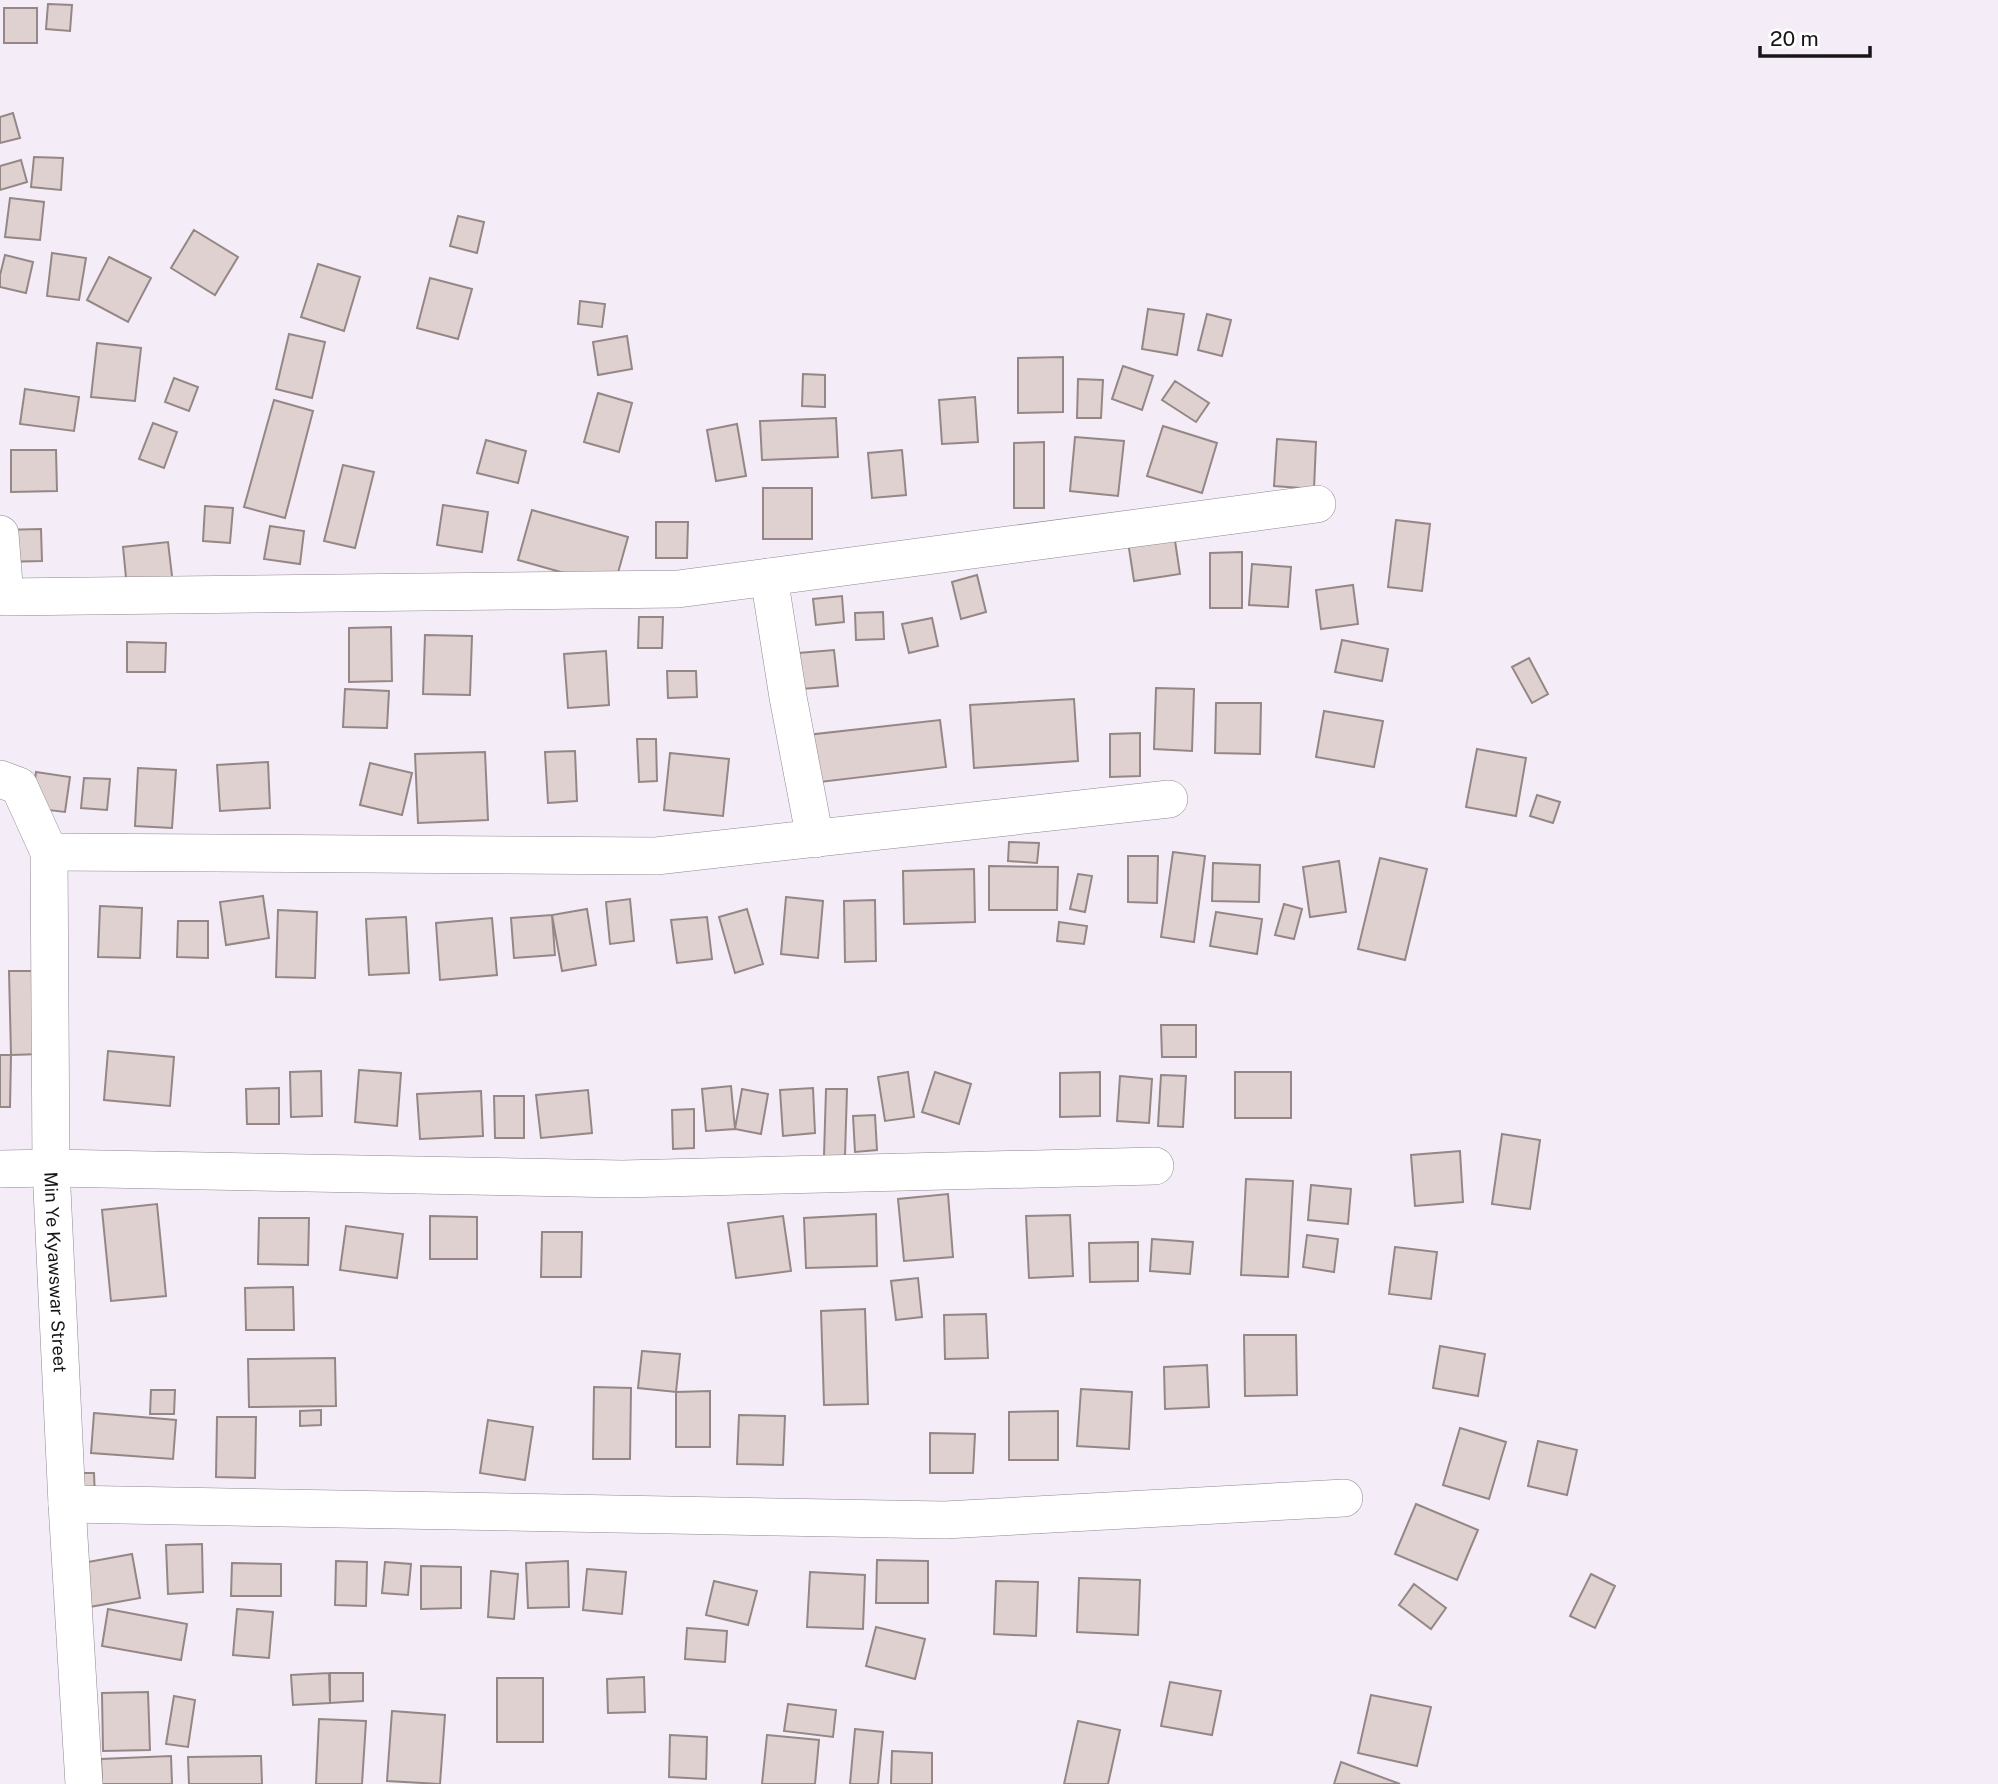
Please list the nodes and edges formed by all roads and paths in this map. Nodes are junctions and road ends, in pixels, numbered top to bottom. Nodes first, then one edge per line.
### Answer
1 (1317, 504) dead end
2 (0, 534) edge
3 (769, 577) junction
4 (0, 779) edge
5 (1169, 799) dead end
6 (815, 839) junction
7 (49, 852) junction
8 (1154, 1166) dead end
9 (51, 1168) junction
10 (0, 1169) edge
11 (1344, 1498) dead end
12 (67, 1504) junction
13 (84, 1784) edge

1 - 3 street
2 - 3 street
3 - 6 street
4 - 7 street, Min Ye Kyawswar Street
5 - 6 street
6 - 7 street
7 - 9 street, Min Ye Kyawswar Street
8 - 9 street
9 - 10 street
9 - 12 street, Min Ye Kyawswar Street
11 - 12 street
12 - 13 street, Min Ye Kyawswar Street

